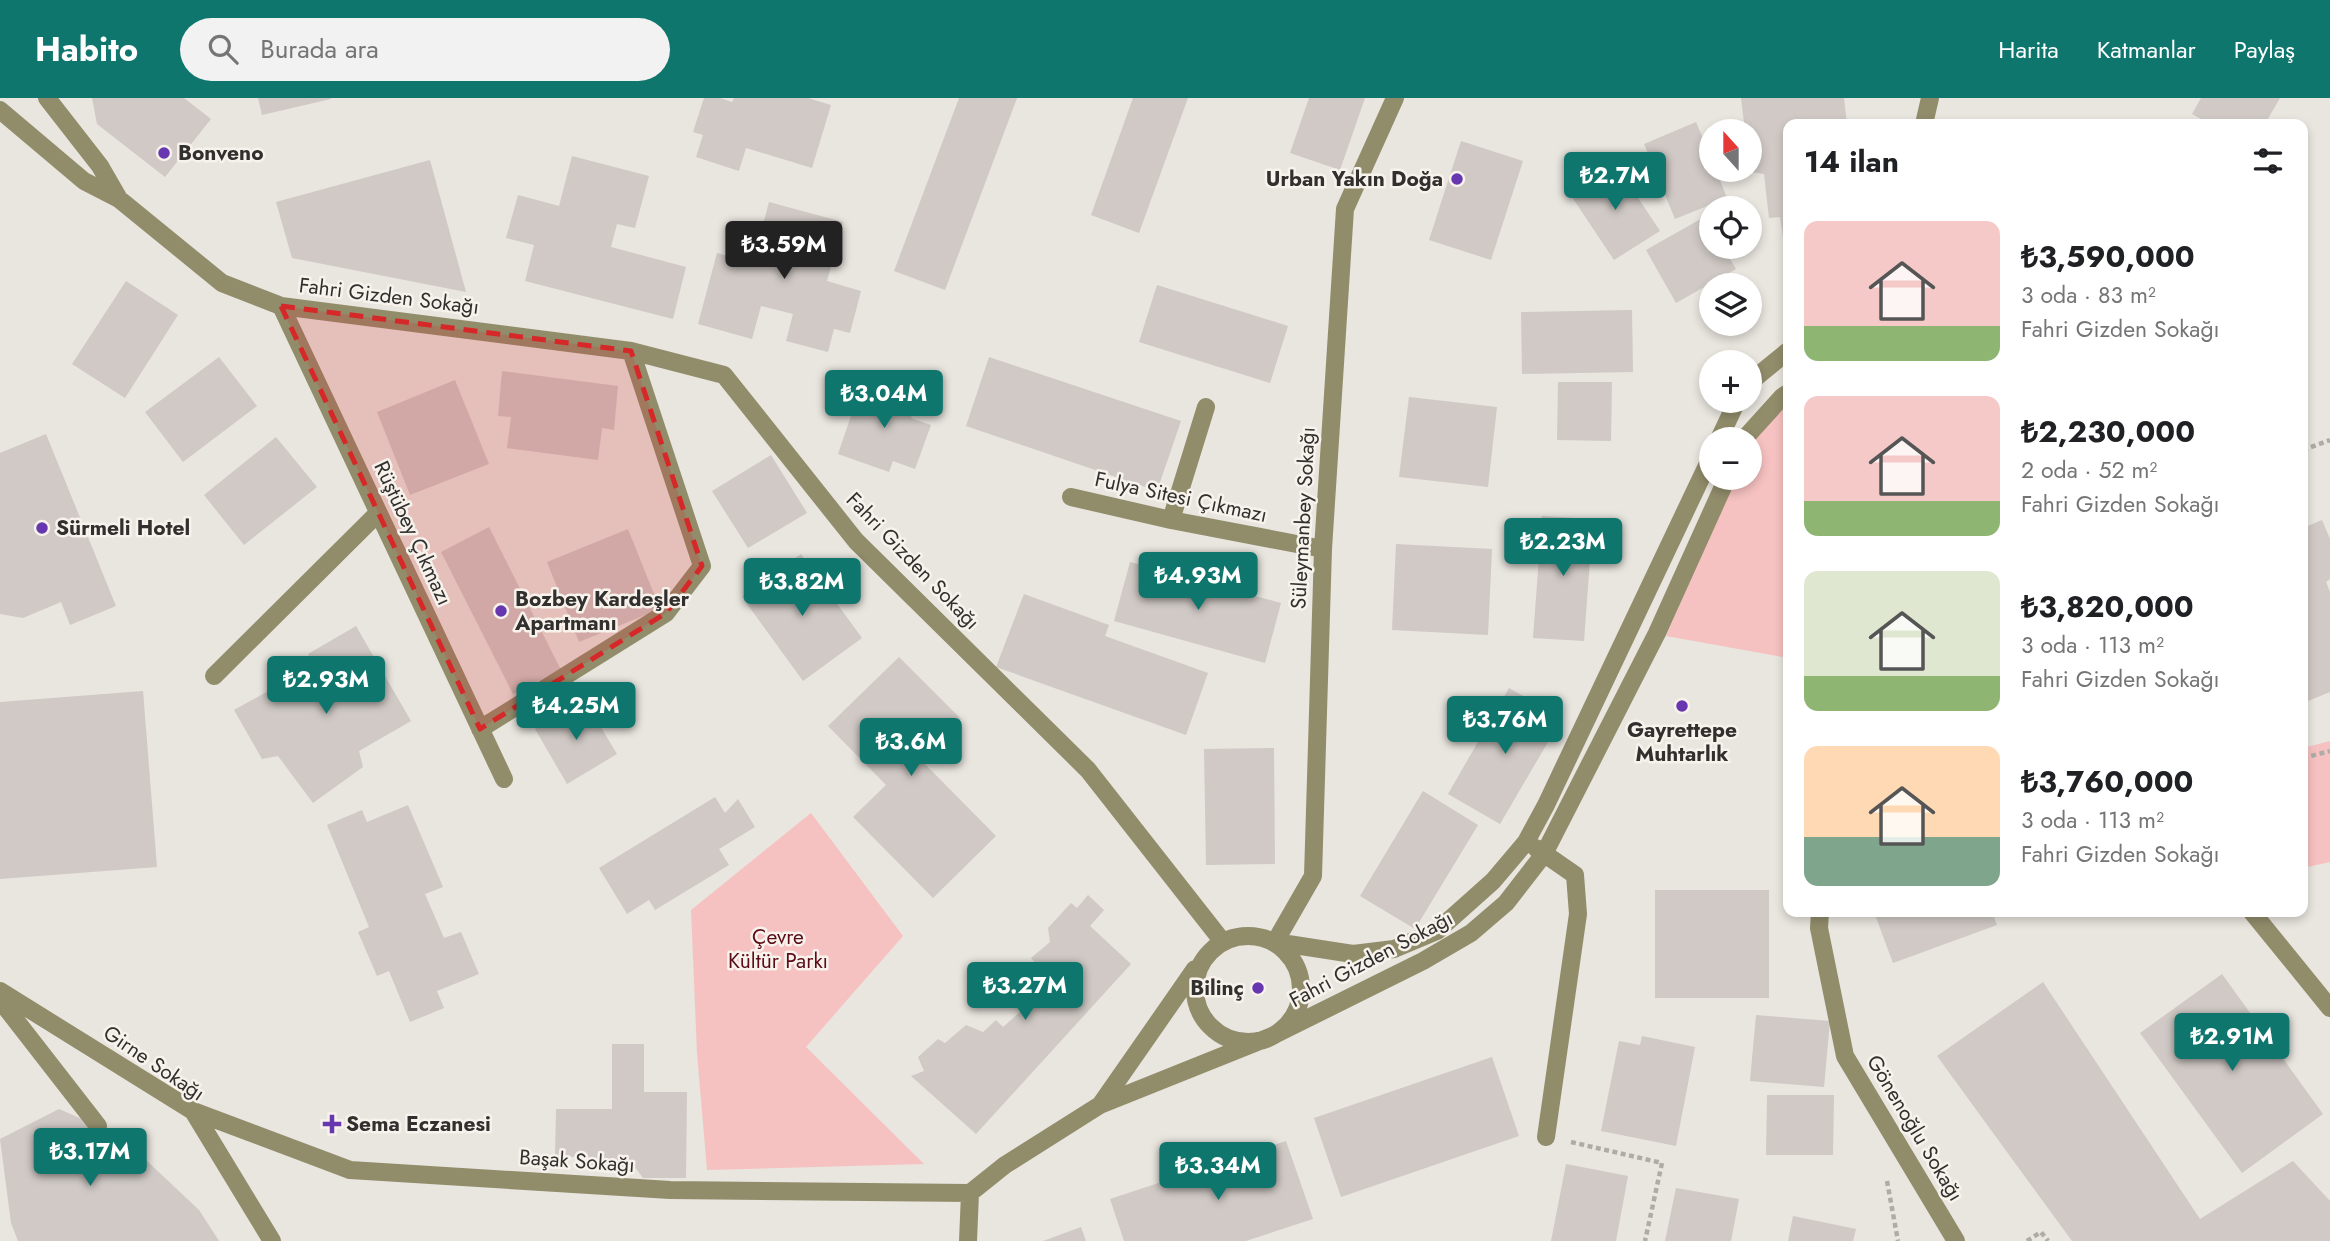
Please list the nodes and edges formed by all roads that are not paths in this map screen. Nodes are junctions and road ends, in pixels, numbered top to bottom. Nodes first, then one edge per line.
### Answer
1 (12, 98) edge
2 (47, 98) edge
3 (1395, 98) edge
4 (1930, 98) edge
5 (0, 110) edge
6 (1925, 119) edge
7 (14, 122) junction
8 (120, 199) junction
9 (281, 306) junction
10 (631, 351) junction
11 (1783, 355) edge
12 (1762, 372) edge
13 (1783, 396) edge
14 (1206, 407) dead end
15 (1755, 427) edge
16 (1699, 482) edge
17 (1722, 490) edge
18 (1072, 497) dead end
19 (378, 513) junction
20 (1171, 520) junction
21 (1323, 549) junction
22 (214, 676) dead end
23 (481, 729) junction
24 (505, 779) dead end
25 (1526, 842) junction
26 (1544, 854) junction
27 (1820, 917) edge
28 (2256, 917) edge
29 (1223, 942) junction
30 (1275, 942) junction
31 (1203, 958) junction
32 (0, 991) edge
33 (0, 1000) edge
34 (2330, 1008) edge
35 (1272, 1036) junction
36 (1100, 1105) junction
37 (193, 1111) junction
38 (98, 1126) dead end
39 (1546, 1137) road end
40 (970, 1193) junction
41 (272, 1241) edge
42 (968, 1241) edge
43 (1956, 1241) edge

1 - 7 street
2 - 8 street, Fahri Gizden Sokağı
3 - 21 street, Süleymanbey Sokağı
4 - 6 street
5 - 7 street, Fahri Gizden Sokağı
7 - 8 street, Fahri Gizden Sokağı
8 - 9 street, Fahri Gizden Sokağı
9 - 10 street, Fahri Gizden Sokağı
9 - 19 street, Rüştübey Çıkmazı
10 - 23 street
10 - 29 street, Fahri Gizden Sokağı
11 - 12 street
13 - 15 street
14 - 20 street
16 - 25 street, Fahri Gizden Sokağı
17 - 26 street, Fahri Gizden Sokağı
18 - 20 street, Fulya Sitesi Çıkmazı
19 - 22 street
19 - 23 street, Rüştübey Çıkmazı
20 - 21 street, Fulya Sitesi Çıkmazı
21 - 30 street, Süleymanbey Sokağı
23 - 24 street, Rüştübey Çıkmazı
25 - 26 street
25 - 30 street, Fahri Gizden Sokağı
26 - 35 street, Fahri Gizden Sokağı
26 - 39 street
27 - 43 street, Gönenoğlu Sokağı
28 - 34 street
29 - 30 street
29 - 31 street
30 - 35 street
31 - 35 street
31 - 36 street
32 - 37 street, Girne Sokağı
33 - 38 street
35 - 36 street
36 - 40 street
37 - 40 street, Başak Sokağı
37 - 41 street, Girne Sokağı
40 - 42 street

